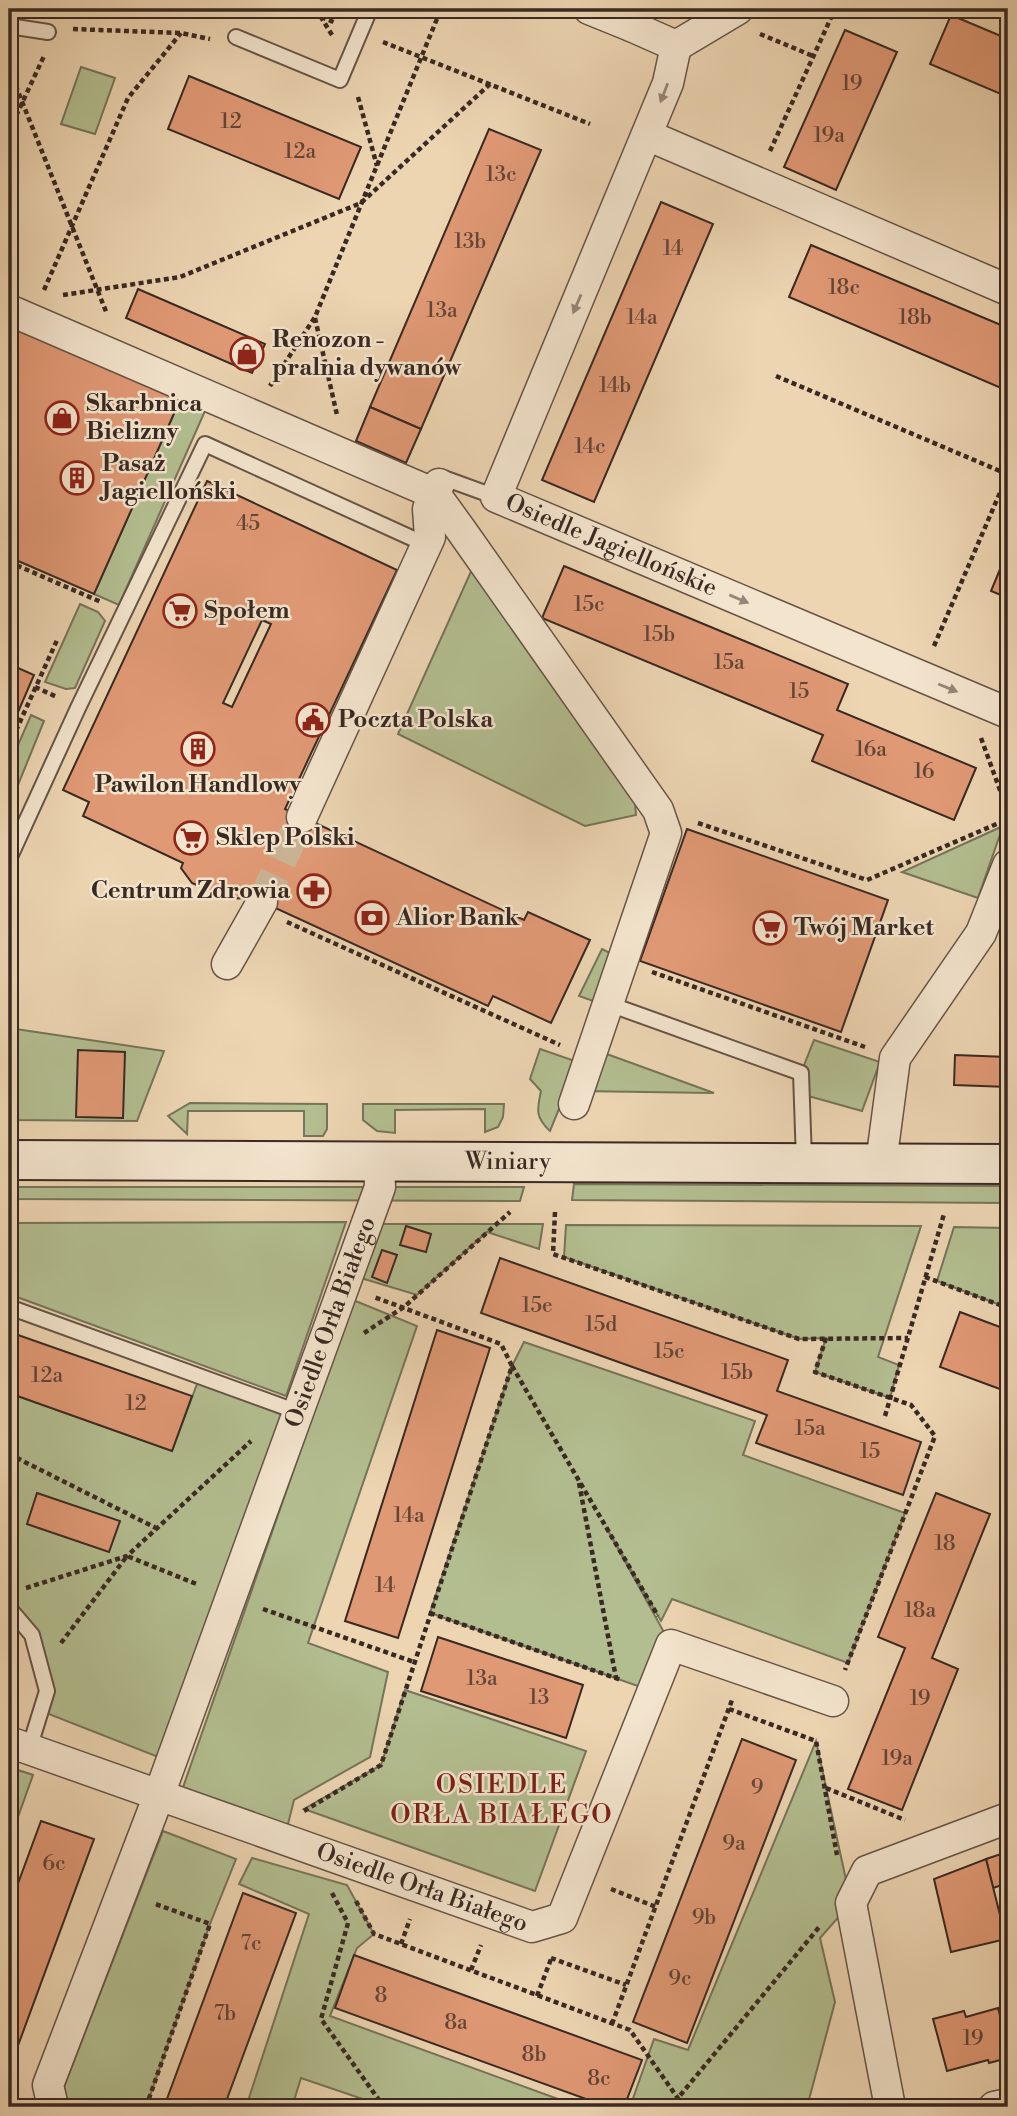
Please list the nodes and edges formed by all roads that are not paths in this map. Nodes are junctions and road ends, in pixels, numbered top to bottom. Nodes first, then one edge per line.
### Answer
1 (370, 9) edge
2 (589, 9) edge
3 (729, 13) edge
4 (635, 18) edge
5 (9, 26) edge
6 (48, 32) road end
7 (236, 37) road end
8 (676, 46) junction
9 (648, 135) junction
10 (1008, 290) edge
11 (27, 309) edge
12 (438, 485) junction
13 (496, 497) junction
14 (427, 545) junction
15 (1008, 713) edge
16 (302, 817) tunnel mouth
17 (9, 859) edge
18 (1008, 864) edge
19 (260, 905) tunnel mouth
20 (228, 964) dead end
21 (609, 1004) junction
22 (574, 1104) dead end
23 (9, 1160) edge
24 (379, 1162) junction
25 (804, 1163) junction
26 (881, 1163) junction
27 (1008, 1164) edge
28 (9, 1307) edge
29 (293, 1409) junction
30 (9, 1608) edge
31 (833, 1701) road end
32 (19, 1746) edge
33 (159, 1795) junction
34 (1008, 1818) edge
35 (47, 2100) edge
36 (1008, 2104) edge
37 (890, 2107) edge
38 (994, 2107) edge

1 - 7 lane
2 - 4 street
3 - 8 street
4 - 8 street
5 - 6 lane
8 -> 9 street, Osiedle Jagiellońskie
9 - 10 street
9 -> 13 street, Osiedle Jagiellońskie
11 - 12 street
12 - 13 lane
12 - 14 street
12 - 21 street
13 -> 15 street, Osiedle Jagiellońskie
14 - 16 street
14 - 17 lane
18 - 26 street
19 - 20 street
21 - 22 street
21 - 25 lane
23 - 24 street, Winiary
24 - 25 street, Winiary
24 - 29 street, Osiedle Orła Białego
25 - 26 street, Winiary
26 - 27 street, Winiary
28 - 29 lane
29 - 33 street, Osiedle Orła Białego
30 - 32 lane
31 - 33 street, Osiedle Orła Białego
32 - 33 street, Osiedle Orła Białego
33 - 35 street, Osiedle Orła Białego
34 - 37 street
36 - 38 street

